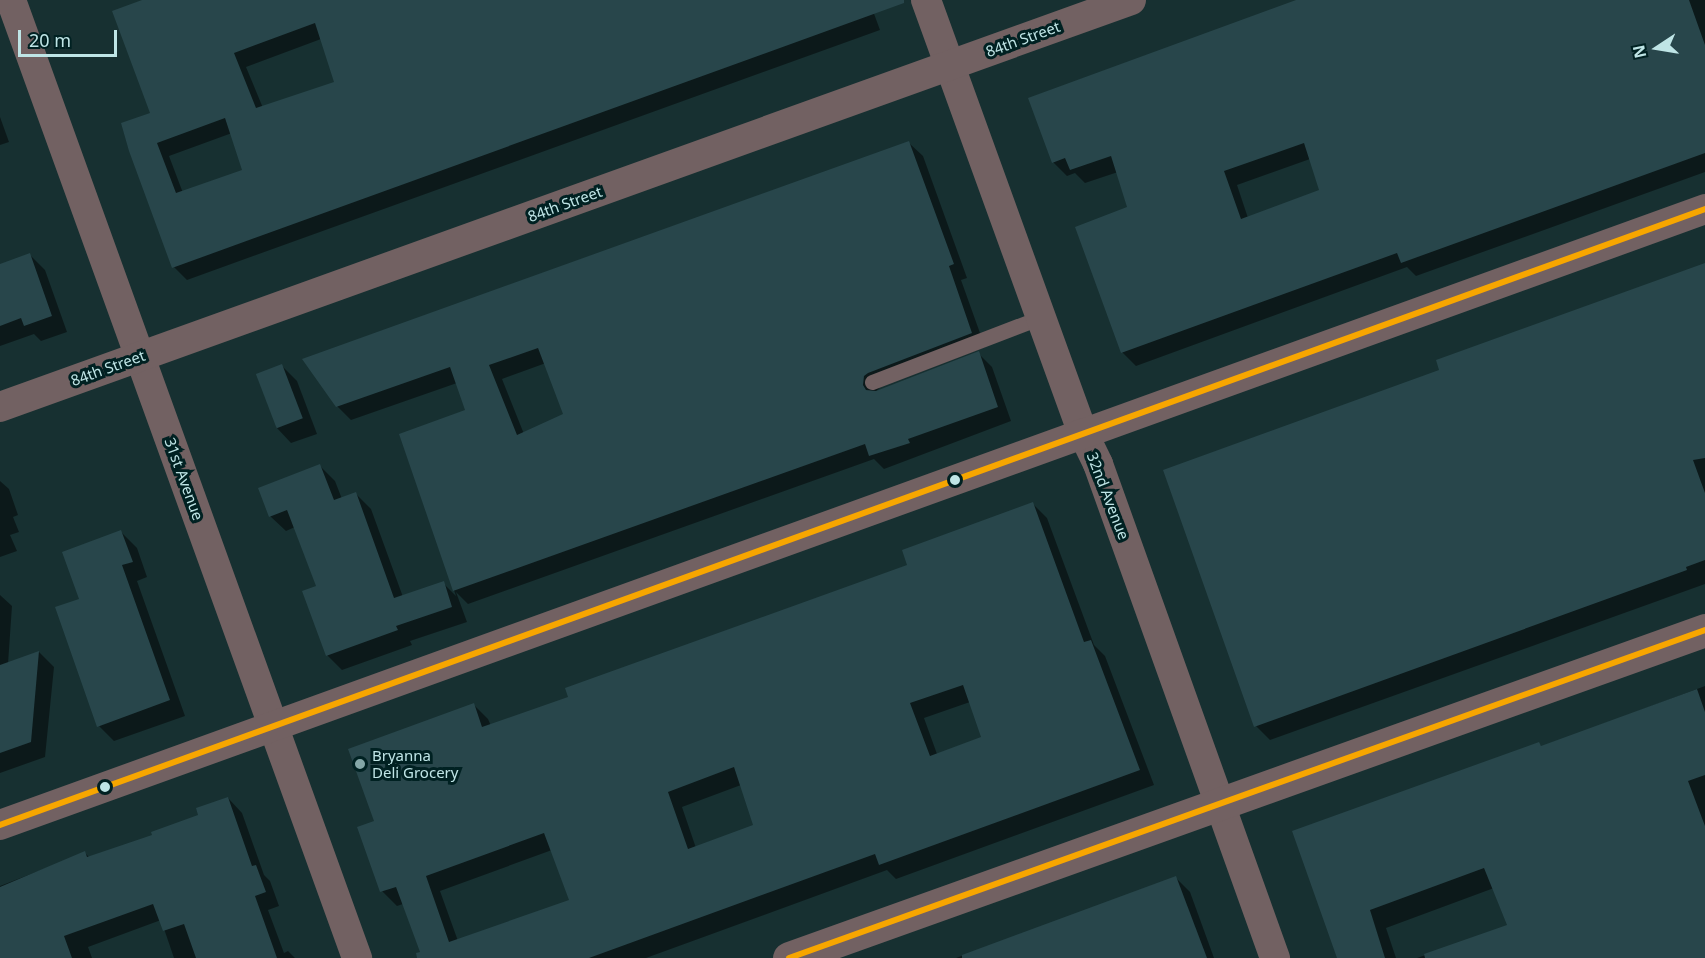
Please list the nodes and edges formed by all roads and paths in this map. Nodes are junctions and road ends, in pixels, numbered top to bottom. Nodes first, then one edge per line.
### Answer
1 (10, 0) edge
2 (926, 0) edge
3 (1131, 0) edge
4 (950, 65) junction
5 (1705, 209) edge
6 (1041, 317) junction
7 (140, 357) junction
8 (872, 382) dead end
9 (0, 407) edge
10 (1083, 433) junction
11 (1705, 630) edge
12 (273, 726) junction
13 (1221, 804) junction
14 (0, 825) edge
15 (357, 958) edge
16 (789, 958) edge
17 (1275, 958) edge

1 - 7 street, 31st Avenue
2 - 4 street, 32nd Avenue
3 - 4 street, 84th Street
4 - 6 street, 32nd Avenue
4 - 7 street, 84th Street
5 - 10 street
6 - 8 lane
6 - 10 street, 32nd Avenue
7 - 9 street, 84th Street
7 - 12 street, 31st Avenue
10 - 12 street
10 - 13 street, 32nd Avenue
11 - 13 street
12 - 14 street
12 - 15 street, 31st Avenue
13 - 16 street
13 - 17 street, 32nd Avenue

